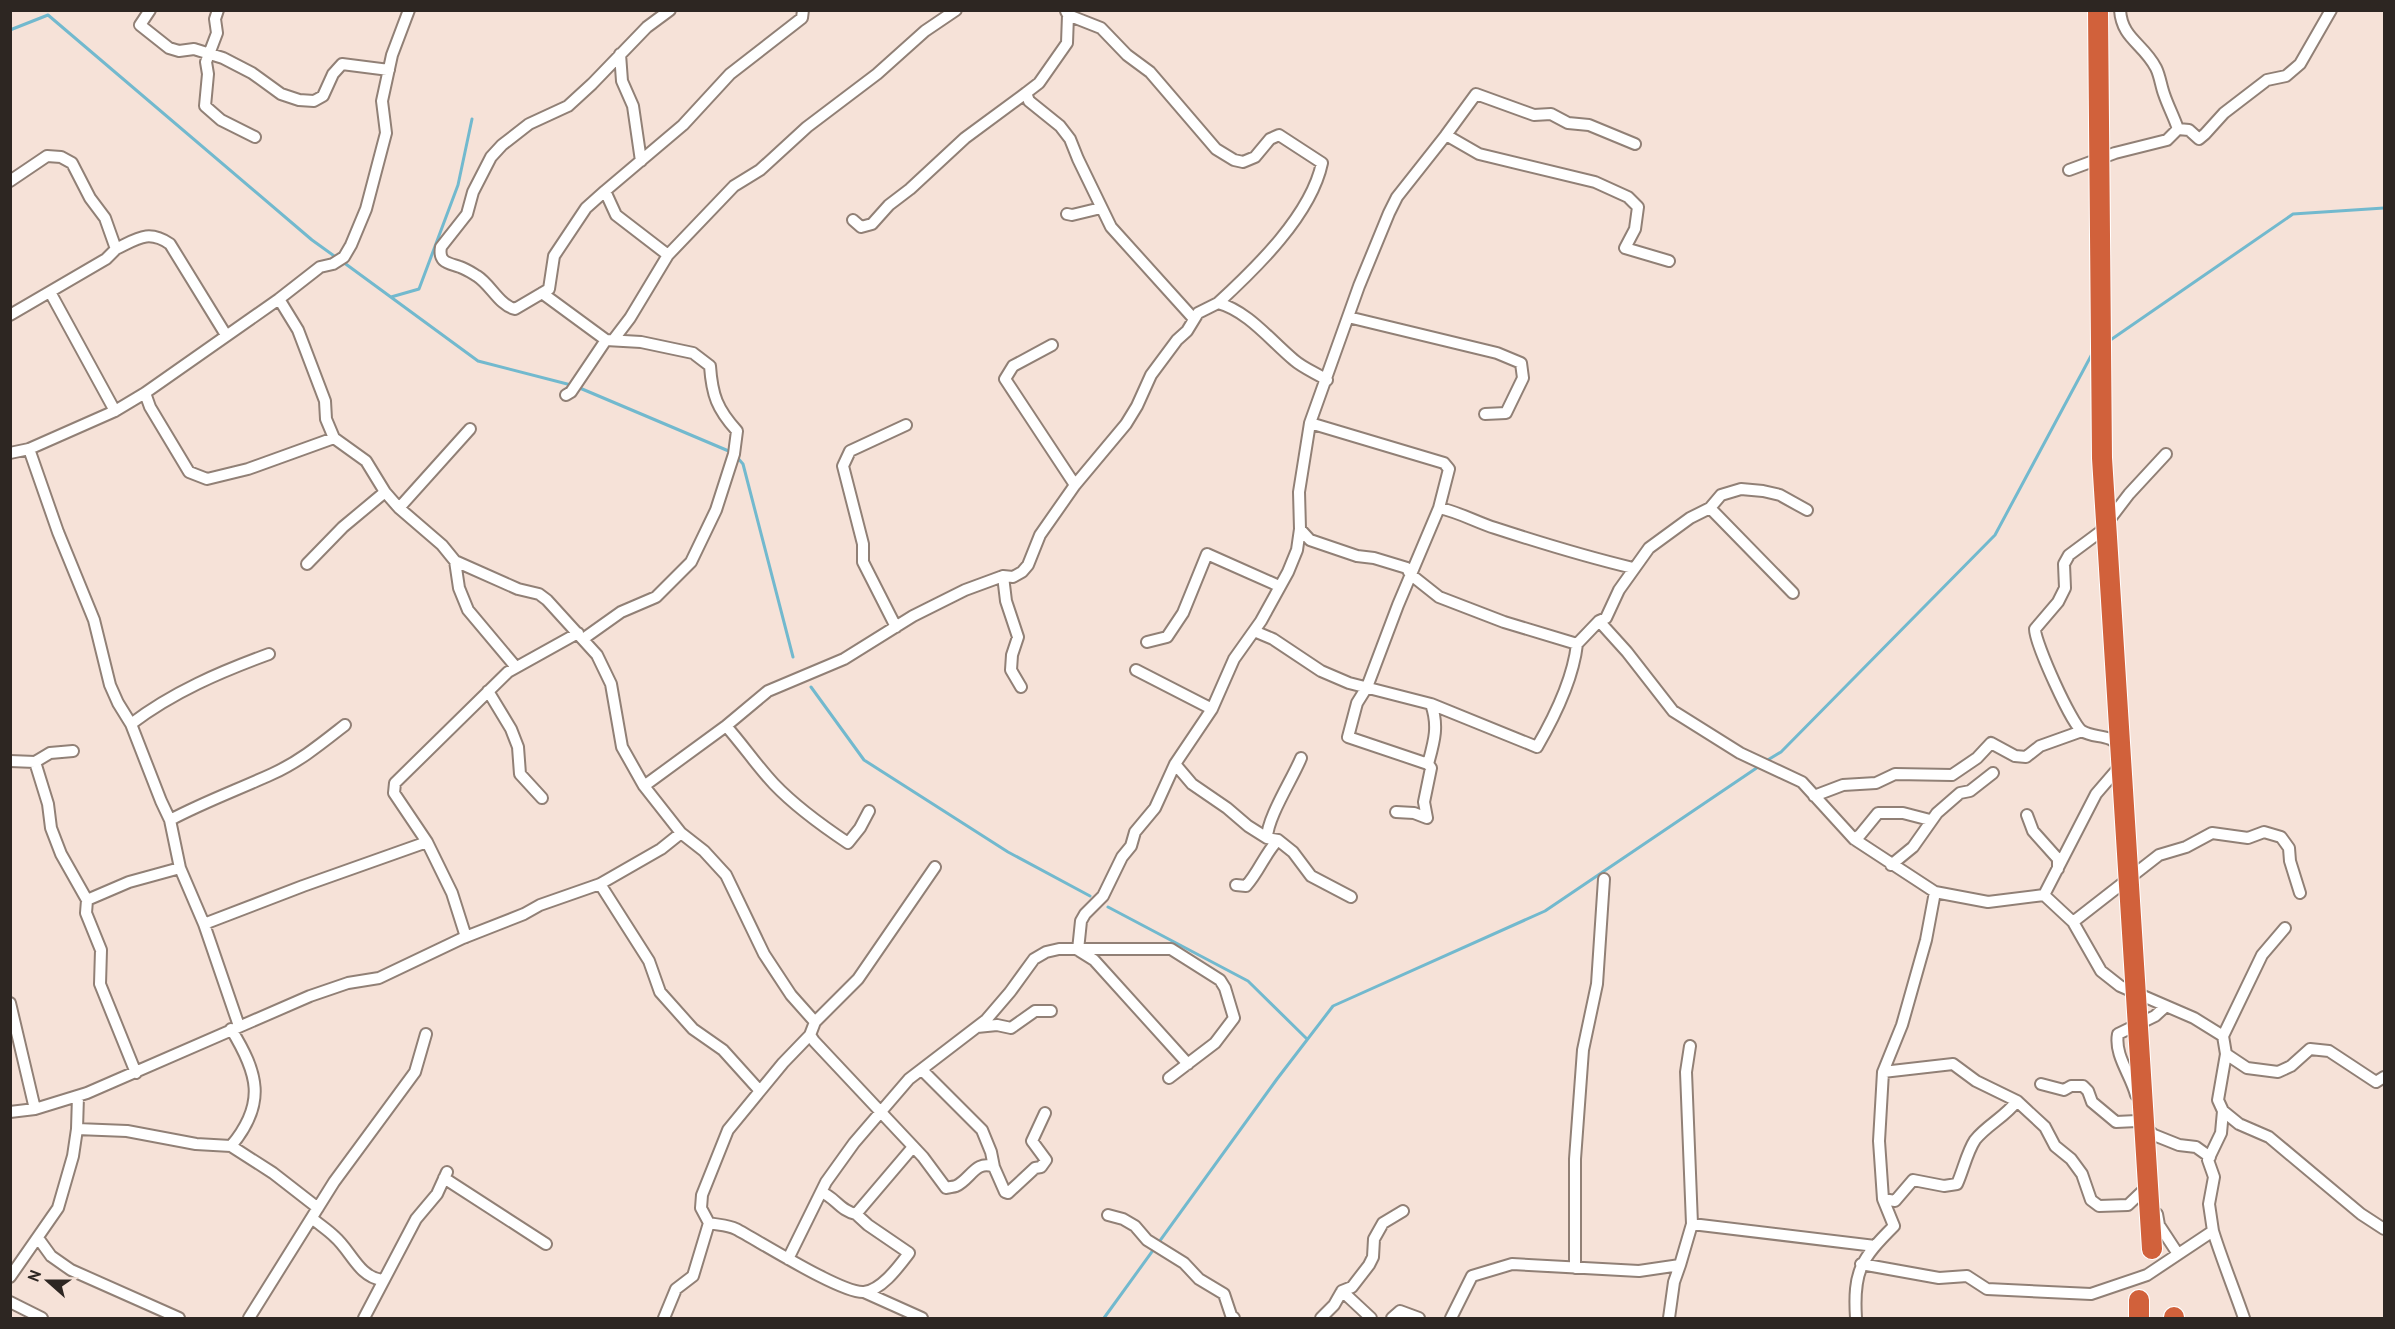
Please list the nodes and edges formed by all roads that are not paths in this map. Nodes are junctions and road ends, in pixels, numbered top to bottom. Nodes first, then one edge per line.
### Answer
1 (150, 10) edge
2 (218, 10) edge
3 (409, 10) edge
4 (670, 10) edge
5 (803, 10) edge
6 (956, 10) edge
7 (2098, 10) edge
8 (2120, 10) edge
9 (2331, 10) edge
10 (1067, 13) edge
11 (208, 54) junction
12 (621, 54) junction
13 (389, 70) junction
14 (1026, 93) junction
15 (2178, 129) junction
16 (1446, 135) junction
17 (255, 137) dead end
18 (1635, 144) dead end
19 (641, 161) junction
20 (2069, 170) dead end
21 (10, 181) edge
22 (604, 191) junction
23 (1101, 208) junction
24 (1067, 214) dead end
25 (853, 220) dead end
26 (116, 249) junction
27 (668, 255) junction
28 (1669, 261) dead end
29 (50, 292) junction
30 (542, 293) junction
31 (279, 299) junction
32 (1218, 303) junction
33 (10, 315) edge
34 (1348, 317) junction
35 (1194, 319) junction
36 (226, 335) junction
37 (610, 340) junction
38 (1052, 345) dead end
39 (1327, 380) junction
40 (145, 393) junction
41 (566, 395) dead end
42 (115, 411) junction
43 (1485, 414) dead end
44 (1310, 423) junction
45 (906, 424) dead end
46 (470, 429) dead end
47 (334, 438) junction
48 (30, 448) junction
49 (10, 453) edge
50 (2166, 454) dead end
51 (1075, 484) junction
52 (385, 492) junction
53 (399, 508) junction
54 (1439, 508) junction
55 (1710, 508) junction
56 (1807, 510) dead end
57 (1300, 529) junction
58 (455, 561) junction
59 (307, 564) dead end
60 (1634, 568) junction
61 (1410, 574) junction
62 (1003, 576) junction
63 (1279, 586) junction
64 (1793, 593) dead end
65 (1599, 621) junction
66 (896, 627) junction
67 (1254, 631) junction
68 (580, 636) junction
69 (1148, 642) dead end
70 (1577, 644) junction
71 (269, 654) dead end
72 (515, 666) junction
73 (1136, 670) dead end
74 (1021, 687) dead end
75 (1367, 687) junction
76 (488, 691) junction
77 (1431, 704) junction
78 (1212, 709) junction
79 (131, 724) junction
80 (345, 725) dead end
81 (726, 726) junction
82 (2082, 731) junction
83 (74, 751) dead end
84 (1301, 758) dead end
85 (10, 761) edge
86 (35, 762) junction
87 (1175, 764) junction
88 (1428, 764) junction
89 (1993, 773) dead end
90 (644, 786) junction
91 (1814, 796) junction
92 (542, 798) dead end
93 (869, 811) dead end
94 (1396, 812) dead end
95 (2027, 816) dead end
96 (170, 820) junction
97 (1930, 820) junction
98 (681, 833) junction
99 (1267, 838) junction
100 (1854, 839) junction
101 (1278, 840) junction
102 (427, 842) junction
103 (1891, 865) junction
104 (935, 867) dead end
105 (180, 868) junction
106 (2058, 869) junction
107 (1604, 879) dead end
108 (600, 884) junction
109 (1236, 885) dead end
110 (1935, 892) junction
111 (2301, 893) dead end
112 (2044, 895) junction
113 (1351, 897) dead end
114 (87, 900) junction
115 (2073, 922) junction
116 (204, 924) junction
117 (2285, 928) dead end
118 (466, 937) junction
119 (1078, 950) junction
120 (10, 1003) edge
121 (2166, 1006) junction
122 (1051, 1011) dead end
123 (815, 1022) junction
124 (977, 1027) junction
125 (235, 1028) junction
126 (426, 1034) dead end
127 (810, 1035) junction
128 (2223, 1036) junction
129 (1690, 1046) dead end
130 (2226, 1054) junction
131 (1188, 1064) junction
132 (922, 1070) junction
133 (1883, 1072) junction
134 (136, 1073) junction
135 (2385, 1077) edge
136 (1169, 1078) dead end
137 (2041, 1084) dead end
138 (760, 1090) junction
139 (78, 1096) junction
140 (2017, 1101) junction
141 (35, 1109) junction
142 (2223, 1111) junction
143 (10, 1112) edge
144 (880, 1112) junction
145 (1045, 1113) dead end
146 (2141, 1119) junction
147 (77, 1129) junction
148 (231, 1146) junction
149 (913, 1147) junction
150 (2210, 1157) junction
151 (994, 1167) junction
152 (820, 1192) junction
153 (1883, 1199) junction
154 (318, 1208) junction
155 (1403, 1211) dead end
156 (856, 1214) junction
157 (1108, 1215) dead end
158 (313, 1219) junction
159 (709, 1223) junction
160 (1692, 1224) junction
161 (2385, 1229) edge
162 (2213, 1231) junction
163 (38, 1238) junction
164 (546, 1244) dead end
165 (1875, 1245) junction
166 (2152, 1249) dead end
167 (2178, 1254) junction
168 (788, 1259) junction
169 (1860, 1264) junction
170 (1680, 1265) junction
171 (1575, 1268) junction
172 (10, 1277) edge
173 (382, 1280) junction
174 (1342, 1291) junction
175 (864, 1292) junction
176 (10, 1302) edge
177 (42, 1318) edge
178 (179, 1318) edge
179 (252, 1318) edge
180 (364, 1318) edge
181 (664, 1318) edge
182 (921, 1318) edge
183 (1234, 1318) edge
184 (1321, 1318) edge
185 (1371, 1318) edge
186 (1392, 1318) edge
187 (1419, 1318) edge
188 (1451, 1318) edge
189 (1669, 1318) edge
190 (1856, 1318) edge
191 (2244, 1318) edge

1 - 11 street
2 - 11 street
3 - 13 street
4 - 12 street
5 - 19 street
6 - 27 street
7 - 166 highway
8 - 15 street
9 - 15 street
10 - 14 street
10 - 32 street
11 - 13 street
11 - 17 street
12 - 19 street
12 - 30 street
13 - 31 street
14 - 23 street
14 - 25 street
15 - 20 street
16 - 18 street
16 - 28 street
16 - 34 street
19 - 22 street
21 - 26 street
22 - 27 street
22 - 30 street
23 - 24 street
23 - 35 street
26 - 29 street
26 - 36 street
27 - 37 street
29 - 33 street
29 - 42 street
30 - 37 street
31 - 36 street
31 - 47 street
32 - 35 street
32 - 39 street
34 - 39 street
34 - 43 street
35 - 51 street
36 - 40 street
37 - 41 street
37 - 68 street
38 - 51 street
39 - 44 street
40 - 42 street
40 - 47 street
42 - 48 street
44 - 54 street
44 - 57 street
45 - 66 street
46 - 53 street
47 - 52 street
48 - 49 street
48 - 79 street
50 - 82 street
51 - 62 street
52 - 53 street
52 - 59 street
53 - 58 street
54 - 60 street
54 - 61 street
55 - 56 street
55 - 60 street
55 - 64 street
57 - 61 street
57 - 63 street
58 - 68 street
58 - 72 street
60 - 65 street
61 - 70 street
61 - 75 street
62 - 66 street
62 - 74 street
63 - 67 street
63 - 69 street
65 - 70 street
65 - 91 street
66 - 81 street
67 - 75 street
67 - 78 street
68 - 72 street
68 - 90 street
70 - 77 street
71 - 79 street
72 - 76 street
73 - 78 street
75 - 77 street
75 - 88 street
76 - 92 street
76 - 102 street
77 - 88 street
78 - 87 street
79 - 96 street
80 - 96 street
81 - 90 street
81 - 93 street
82 - 91 street
82 - 106 street
83 - 86 street
84 - 99 street
85 - 86 street
86 - 114 street
87 - 99 street
87 - 119 street
88 - 94 street
89 - 97 street
90 - 98 street
91 - 100 street
95 - 106 street
96 - 105 street
97 - 100 street
97 - 103 street
98 - 108 street
98 - 123 street
99 - 101 street
100 - 103 street
101 - 109 street
101 - 113 street
102 - 116 street
102 - 118 street
103 - 110 street
104 - 123 street
105 - 114 street
105 - 116 street
106 - 112 street
107 - 171 street
108 - 118 street
108 - 138 street
110 - 112 street
110 - 133 street
111 - 115 street
112 - 115 street
114 - 134 street
115 - 121 street
116 - 125 street
117 - 128 street
118 - 125 street
119 - 124 street
119 - 131 street
119 - 131 street
120 - 141 street
121 - 128 street
121 - 146 street
122 - 124 street
123 - 127 street
124 - 132 street
125 - 134 street
125 - 148 street
126 - 154 street
127 - 138 street
127 - 144 street
128 - 130 street
129 - 160 street
130 - 135 street
130 - 142 street
131 - 136 street
132 - 144 street
132 - 151 street
133 - 140 street
133 - 153 street
134 - 139 street
137 - 146 street
138 - 159 street
139 - 141 street
139 - 147 street
140 - 153 street
140 - 167 street
141 - 143 street
142 - 150 street
142 - 161 street
144 - 149 street
144 - 152 street
145 - 151 street
146 - 150 street
147 - 148 street
147 - 163 street
148 - 154 street
149 - 151 street
149 - 156 street
150 - 162 street
152 - 156 street
152 - 168 street
153 - 165 street
154 - 158 street
155 - 174 street
156 - 175 street
157 - 183 street
158 - 173 street
158 - 179 street
159 - 168 street
159 - 181 street
160 - 165 street
160 - 170 street
162 - 167 street
162 - 191 street
163 - 172 street
163 - 178 street
164 - 173 street
165 - 169 street
167 - 169 street
168 - 175 street
169 - 190 street
170 - 171 street
170 - 189 street
171 - 188 street
173 - 180 street
174 - 184 street
174 - 185 street
175 - 182 street
176 - 177 street
186 - 187 street

